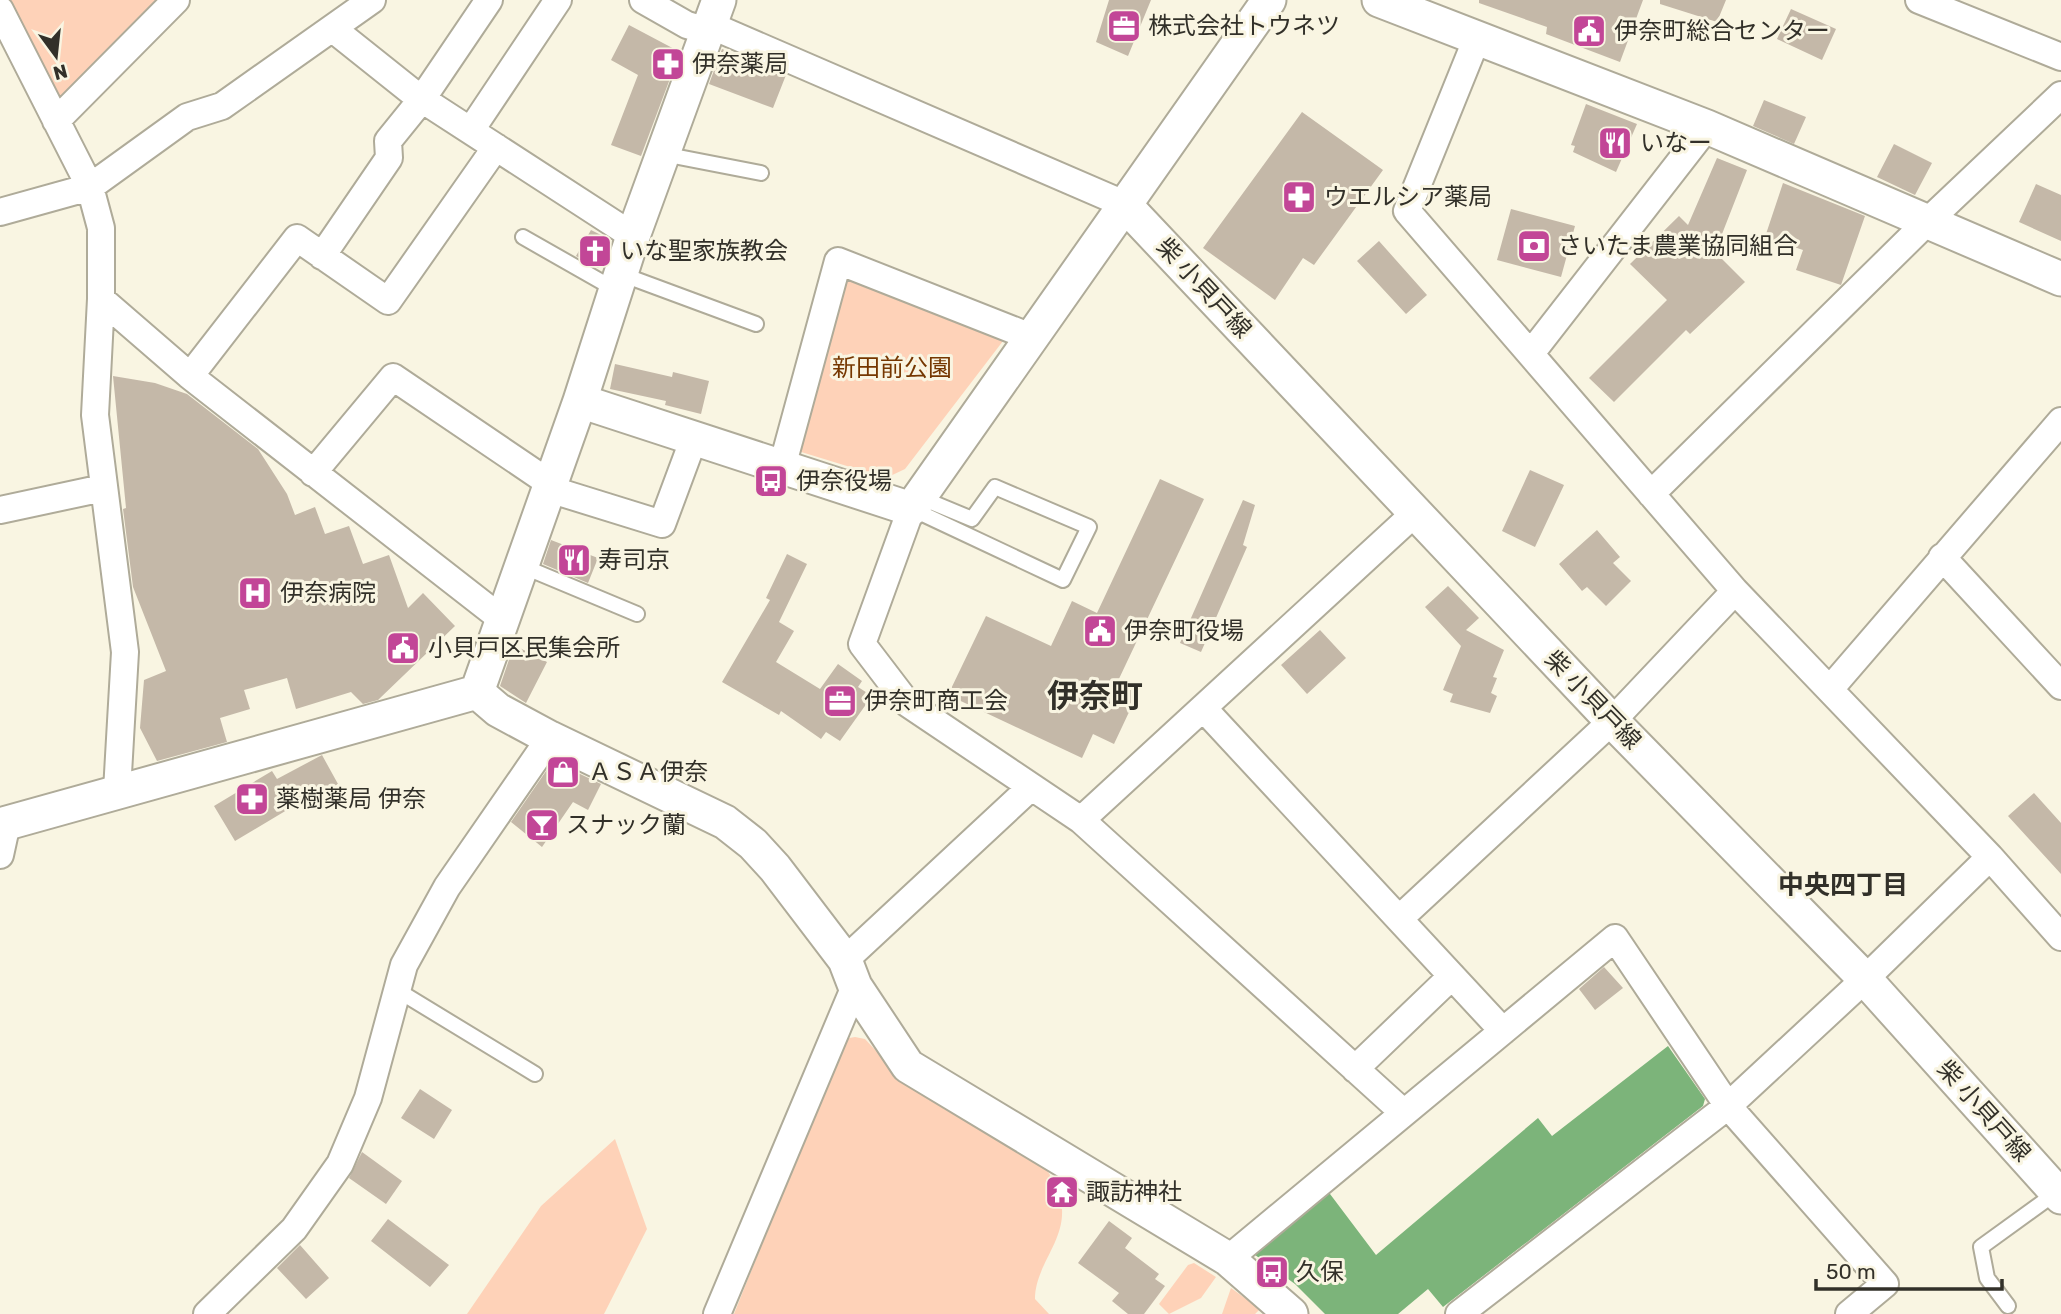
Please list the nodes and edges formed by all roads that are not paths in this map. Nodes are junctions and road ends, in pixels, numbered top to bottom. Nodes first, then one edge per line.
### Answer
1 (176, 0) edge
2 (372, 0) edge
3 (489, 0) edge
4 (558, 0) edge
5 (643, 0) edge
6 (1269, 0) edge
7 (1379, 0) edge
8 (1919, 0) edge
9 (0, 10) edge
10 (712, 19) edge
11 (332, 29) junction
12 (1477, 38) junction
13 (2061, 57) edge
14 (2061, 95) edge
15 (422, 99) junction
16 (56, 121) junction
17 (1707, 127) junction
18 (471, 130) junction
19 (496, 147) junction
20 (663, 154) junction
21 (761, 173) dead end
22 (90, 187) junction
23 (1124, 204) junction
24 (0, 212) edge
25 (1928, 220) junction
26 (633, 236) junction
27 (523, 237) dead end
28 (322, 256) junction
29 (2061, 279) edge
30 (618, 282) junction
31 (101, 299) junction
32 (756, 324) dead end
33 (1031, 337) junction
34 (1532, 352) junction
35 (190, 376) junction
36 (580, 401) junction
37 (2059, 427) edge
38 (694, 438) junction
39 (782, 467) junction
40 (313, 473) junction
41 (550, 486) junction
42 (103, 488) junction
43 (1651, 494) junction
44 (915, 503) junction
45 (0, 510) edge
46 (1415, 513) junction
47 (1942, 557) junction
48 (521, 566) junction
49 (1735, 592) junction
50 (637, 614) dead end
51 (503, 620) junction
52 (2061, 686) edge
53 (1830, 689) junction
54 (477, 692) junction
55 (1204, 709) junction
56 (1612, 721) junction
57 (550, 738) junction
58 (1030, 788) junction
59 (117, 791) junction
60 (1081, 820) junction
61 (3, 824) edge
62 (0, 855) edge
63 (1990, 857) junction
64 (1399, 919) junction
65 (2061, 937) edge
66 (850, 973) junction
67 (1452, 976) junction
68 (1865, 979) junction
69 (397, 990) junction
70 (1503, 1031) junction
71 (1355, 1069) junction
72 (535, 1074) dead end
73 (1728, 1106) junction
74 (1404, 1113) junction
75 (2059, 1195) edge
76 (1228, 1259) junction
77 (2008, 1306) dead end
78 (207, 1314) edge
79 (717, 1314) edge
80 (1291, 1314) edge
81 (1459, 1314) edge
82 (1849, 1314) edge

1 - 16 street
2 - 11 street
3 - 15 street
4 - 18 street
5 - 10 street
6 - 23 street
7 - 12 street
8 - 13 street
9 - 16 street
10 - 20 street
10 - 23 street
11 - 15 street
11 - 22 street
12 - 17 street
12 - 34 street
14 - 25 street
15 - 18 street
15 - 28 street
16 - 22 street
17 - 25 street
17 - 34 street
18 - 19 street
19 - 26 street
19 - 28 street
20 - 21 lane
20 - 26 street
22 - 24 street
22 - 31 street
23 - 33 street
23 - 46 street, 柴 小貝戸線
25 - 29 street
25 - 43 street
26 - 30 street
27 - 30 lane
28 - 35 street
30 - 32 lane
30 - 36 street
31 - 35 street
31 - 42 street
33 - 39 street
33 - 44 street
34 - 43 street
35 - 40 street
36 - 38 street
36 - 41 street
37 - 47 street
38 - 39 street
38 - 41 street
39 - 44 street
40 - 41 street
40 - 51 street
41 - 48 street
42 - 45 street
42 - 59 street
43 - 49 street
44 - 44 lane
44 - 58 street
46 - 55 street
46 - 56 street, 柴 小貝戸線
47 - 52 street
47 - 53 street
48 - 50 lane
48 - 51 street
49 - 53 street
49 - 56 street
51 - 54 street
53 - 63 street
54 - 57 street
54 - 59 street
55 - 60 street
55 - 64 street
56 - 64 street
56 - 68 street, 柴 小貝戸線
57 - 66 street
57 - 69 street
58 - 60 street
58 - 66 street
59 - 61 street
60 - 71 street
61 - 62 street
63 - 65 street
63 - 68 street
64 - 67 street
66 - 76 street
66 - 79 street
67 - 70 street
67 - 71 street
68 - 73 street
68 - 75 street, 柴 小貝戸線
69 - 72 lane
69 - 78 street
70 - 73 street
70 - 74 street
71 - 74 street
73 - 81 street
73 - 82 street
74 - 76 street
75 - 77 lane
76 - 80 street

